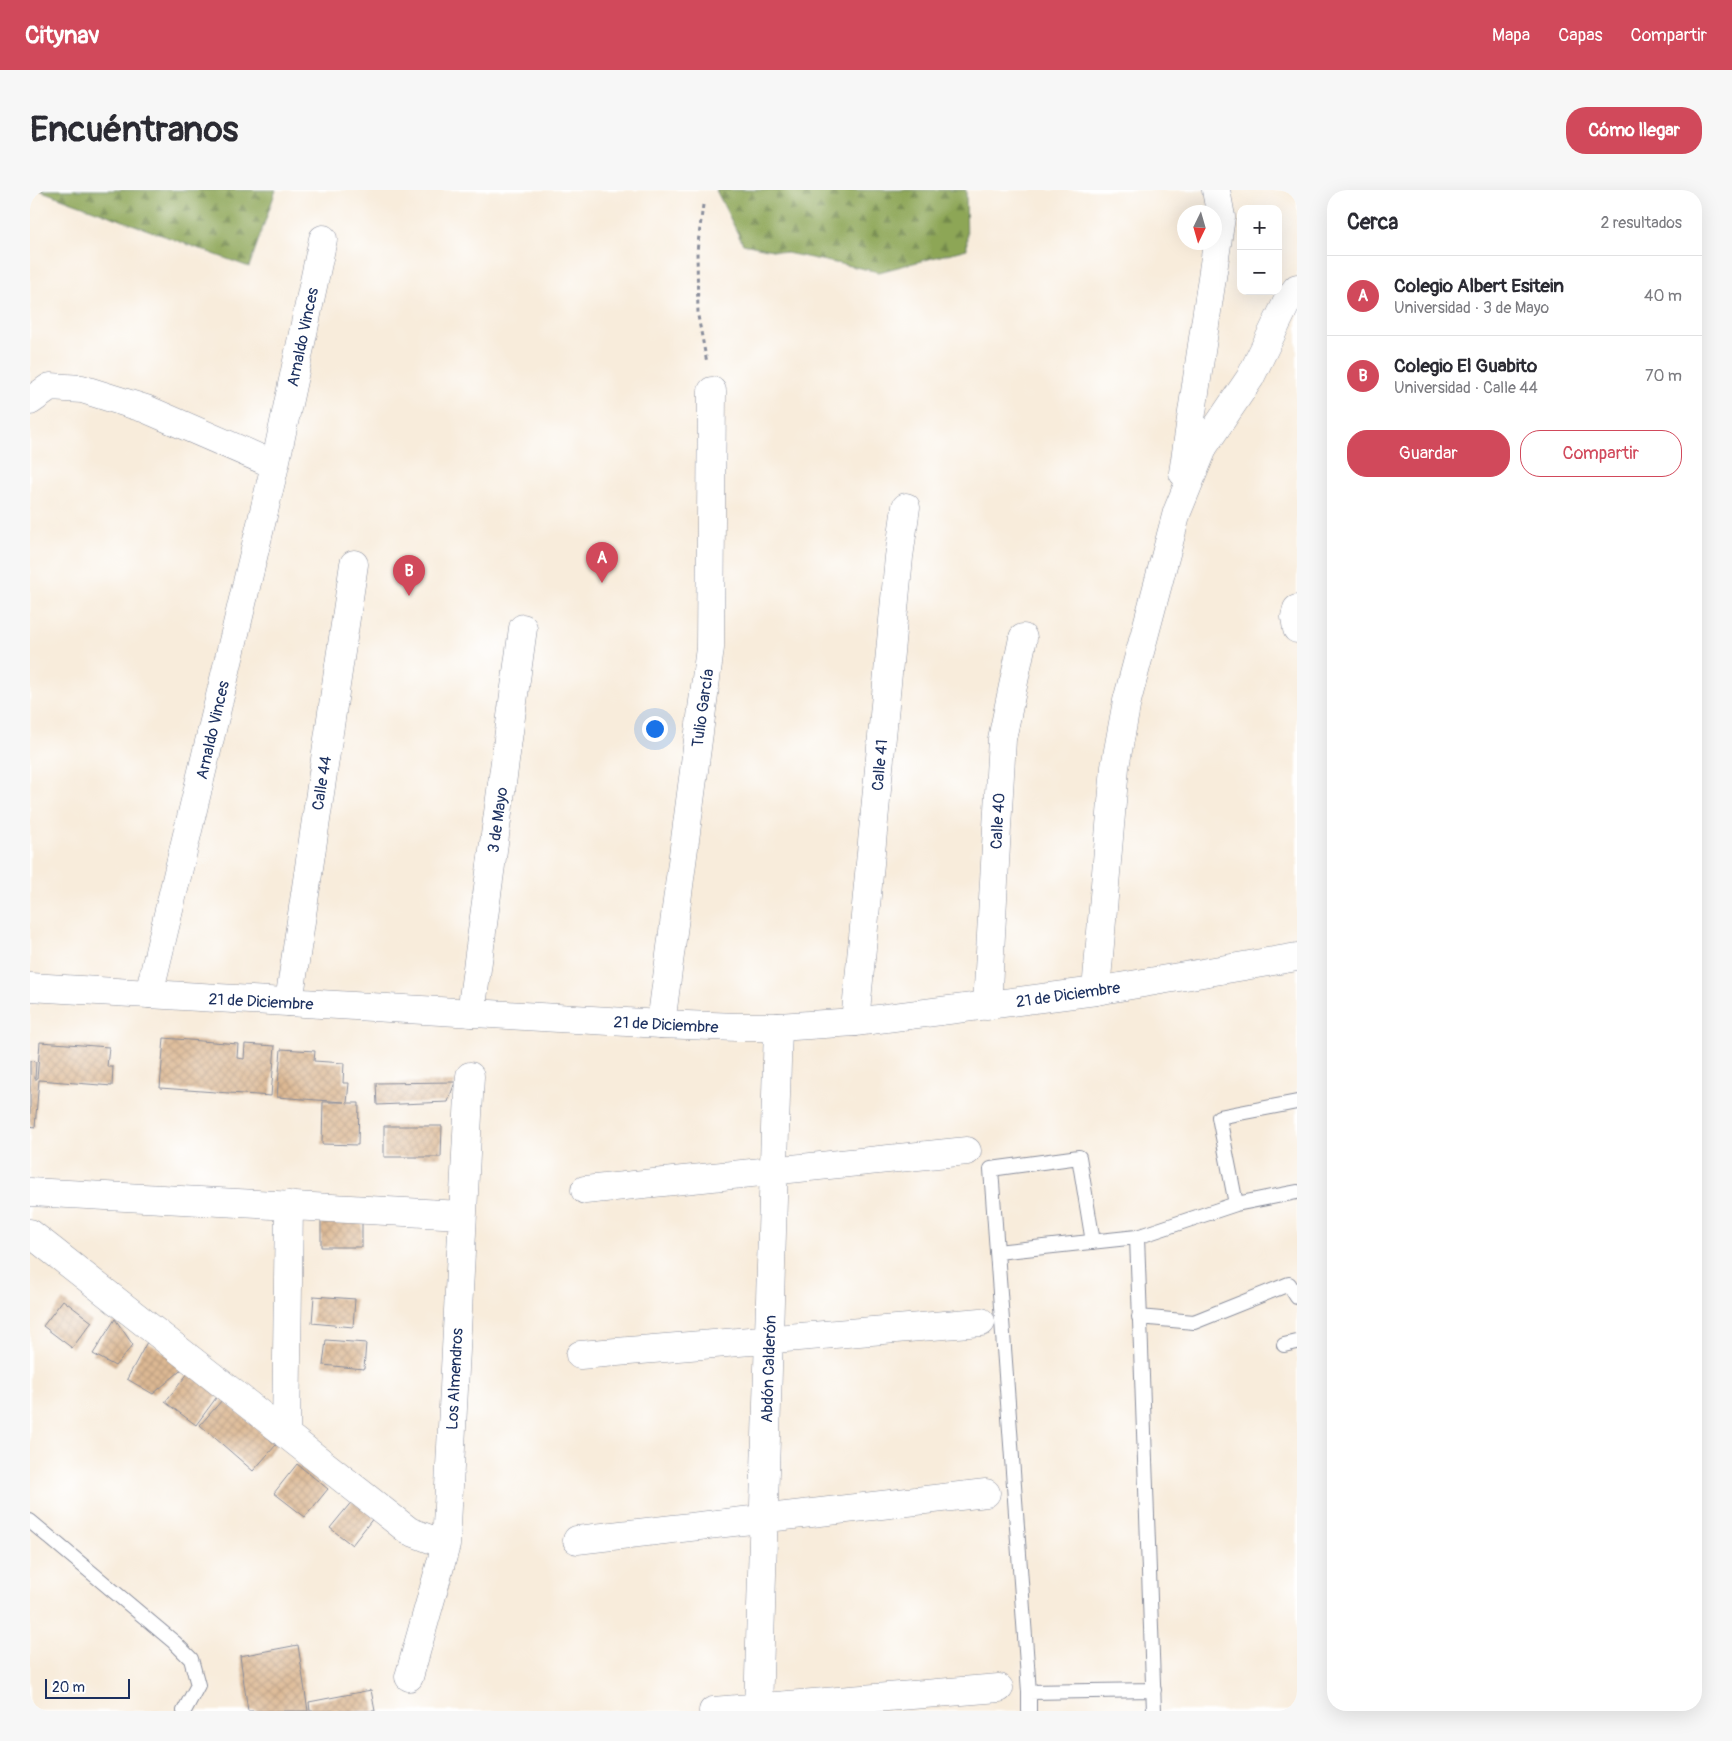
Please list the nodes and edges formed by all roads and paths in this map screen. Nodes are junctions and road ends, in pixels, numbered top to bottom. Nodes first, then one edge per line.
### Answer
1 (1216, 190) edge
2 (703, 205) dead end
3 (323, 239) dead end
4 (1297, 288) edge
5 (712, 391) joint
6 (30, 401) edge
7 (275, 465) junction
8 (906, 508) dead end
9 (1177, 512) junction
10 (354, 564) dead end
11 (1297, 609) edge
12 (523, 628) dead end
13 (1297, 629) edge
14 (1023, 638) dead end
15 (1297, 957) edge
16 (30, 987) edge
17 (1096, 991) junction
18 (149, 994) junction
19 (288, 1002) junction
20 (987, 1006) junction
21 (470, 1013) junction
22 (855, 1022) junction
23 (661, 1024) junction
24 (778, 1027) junction
25 (470, 1076) dead end
26 (1297, 1102) edge
27 (967, 1152) dead end
28 (774, 1172) junction
29 (585, 1190) dead end
30 (30, 1192) edge
31 (1297, 1192) edge
32 (1236, 1204) junction
33 (289, 1205) junction
34 (462, 1215) junction
35 (30, 1233) edge
36 (1137, 1237) junction
37 (1093, 1242) junction
38 (997, 1252) junction
39 (1297, 1297) edge
40 (1139, 1317) junction
41 (981, 1322) dead end
42 (769, 1340) junction
43 (580, 1355) dead end
44 (286, 1435) junction
45 (986, 1493) dead end
46 (764, 1519) junction
47 (30, 1521) edge
48 (577, 1540) dead end
49 (446, 1545) junction
50 (409, 1677) dead end
51 (999, 1688) dead end
52 (1154, 1690) junction
53 (1029, 1692) junction
54 (758, 1709) edge
55 (184, 1711) edge
56 (713, 1711) edge
57 (1029, 1711) edge
58 (1154, 1711) edge

1 - 9 street
2 - 5 path
3 - 7 street, Arnaldo Vinces
4 - 9 street
5 - 23 street, Tulio García
6 - 7 street
7 - 18 street, Arnaldo Vinces
8 - 22 street, Calle 41
9 - 17 street
10 - 19 street, Calle 44
11 - 13 street
12 - 21 street, 3 de Mayo
14 - 20 street, Calle 40
15 - 17 street, 21 de Diciembre
16 - 18 street, 21 de Diciembre
17 - 20 street, 21 de Diciembre
18 - 19 street, 21 de Diciembre
19 - 21 street, 21 de Diciembre
20 - 22 street, 21 de Diciembre
21 - 23 street, 21 de Diciembre
22 - 24 street, 21 de Diciembre
23 - 24 street, 21 de Diciembre
24 - 28 street, Abdón Calderón
25 - 34 street, Los Almendros
26 - 32 lane
27 - 28 street
28 - 29 street
28 - 42 street, Abdón Calderón
30 - 33 street
31 - 32 lane
32 - 36 lane
33 - 34 street
33 - 44 street
34 - 49 street, Los Almendros
35 - 44 street
36 - 37 lane
36 - 40 lane
37 - 38 lane
37 - 38 lane
38 - 53 lane
39 - 40 lane
40 - 52 lane
41 - 42 street
42 - 43 street
42 - 46 street, Abdón Calderón
44 - 49 street
45 - 46 street
46 - 48 street
46 - 54 street, Abdón Calderón
47 - 55 lane
49 - 50 street, Los Almendros
51 - 54 street
52 - 53 lane
52 - 58 lane
53 - 57 lane
54 - 56 street

